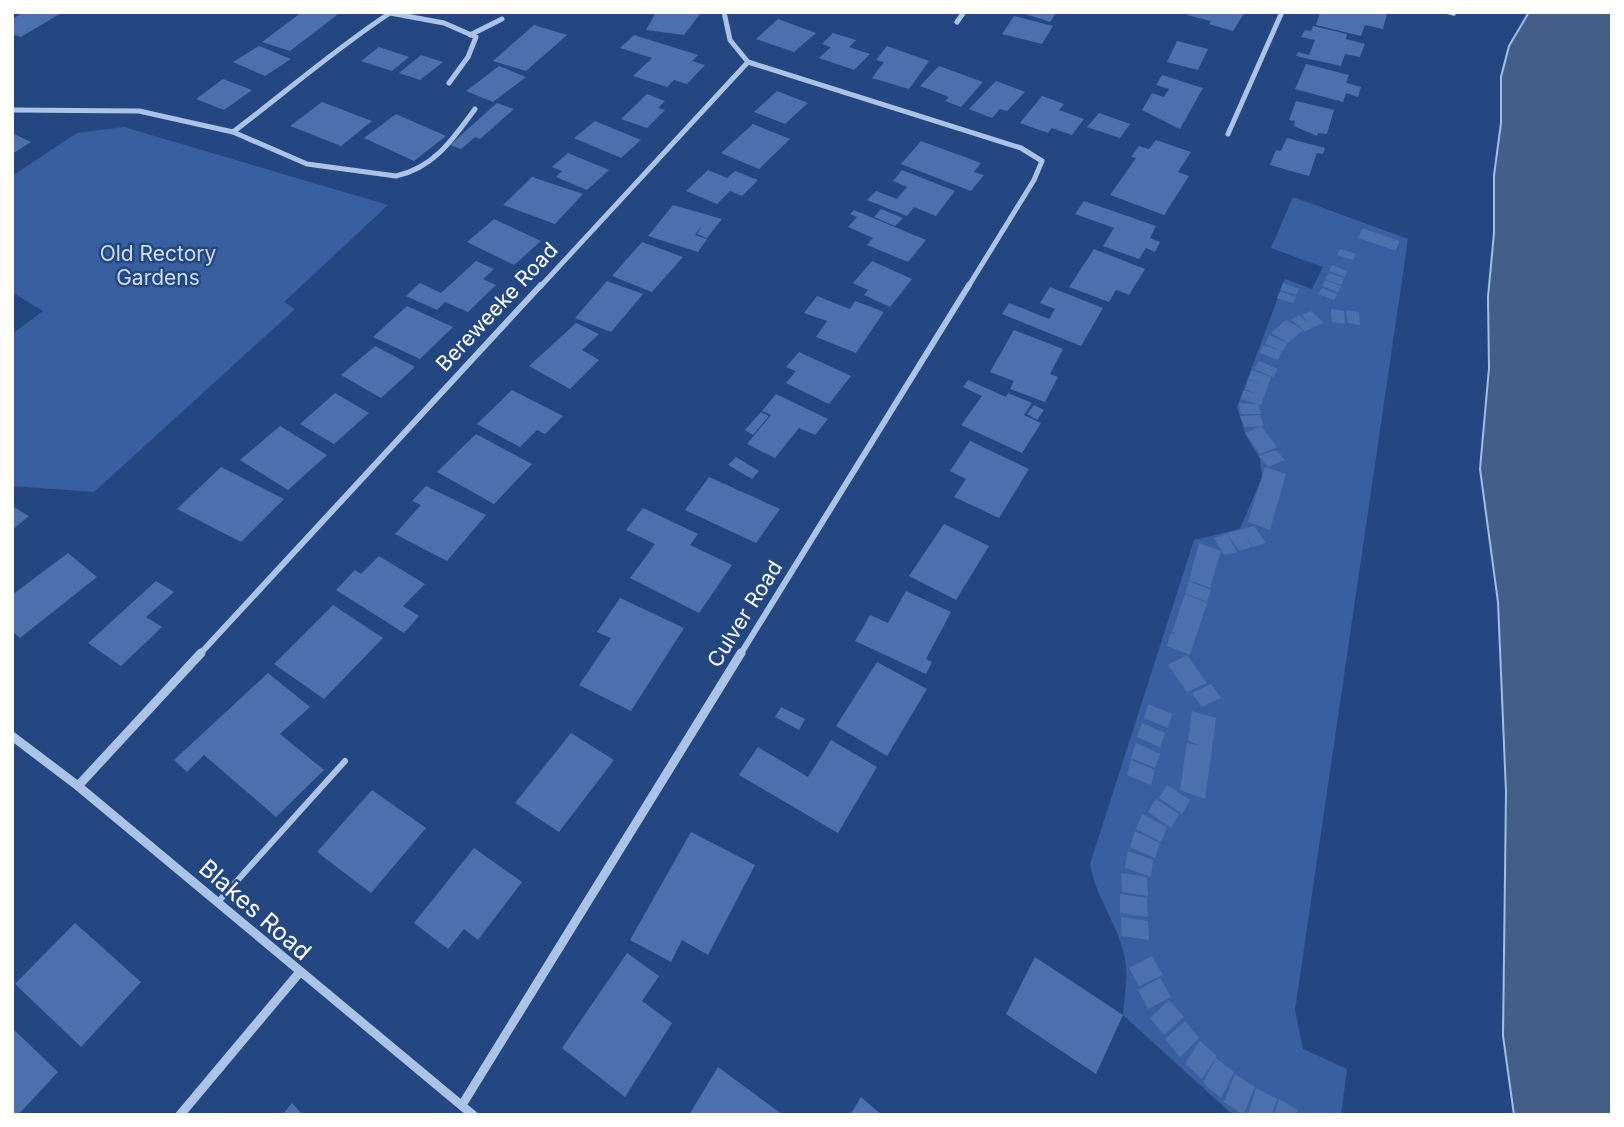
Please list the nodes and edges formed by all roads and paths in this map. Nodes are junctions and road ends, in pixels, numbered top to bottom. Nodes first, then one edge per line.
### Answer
1 (390, 12) edge
2 (724, 12) edge
3 (964, 12) edge
4 (1282, 12) edge
5 (1446, 12) edge
6 (1454, 14) dead end
7 (502, 19) dead end
8 (957, 22) dead end
9 (470, 35) junction
10 (748, 62) junction
11 (449, 83) dead end
12 (475, 109) dead end
13 (12, 110) edge
14 (233, 132) junction
15 (1228, 134) dead end
16 (12, 736) edge
17 (345, 761) dead end
18 (78, 786) junction
19 (218, 902) junction
20 (299, 973) junction
21 (462, 1105) junction
22 (180, 1115) edge
23 (473, 1115) edge

1 - 9 street
1 - 14 street
2 - 10 street
3 - 8 street
4 - 15 street
5 - 6 lane
7 - 9 street
9 - 11 street
10 - 18 street, Bereweeke Road
10 - 21 street, Culver Road
12 - 14 street
13 - 14 street
16 - 18 street, Blakes Road
17 - 19 lane
18 - 19 street, Blakes Road
19 - 20 street, Blakes Road
20 - 21 street, Blakes Road
20 - 22 street
21 - 23 street, Blakes Road

